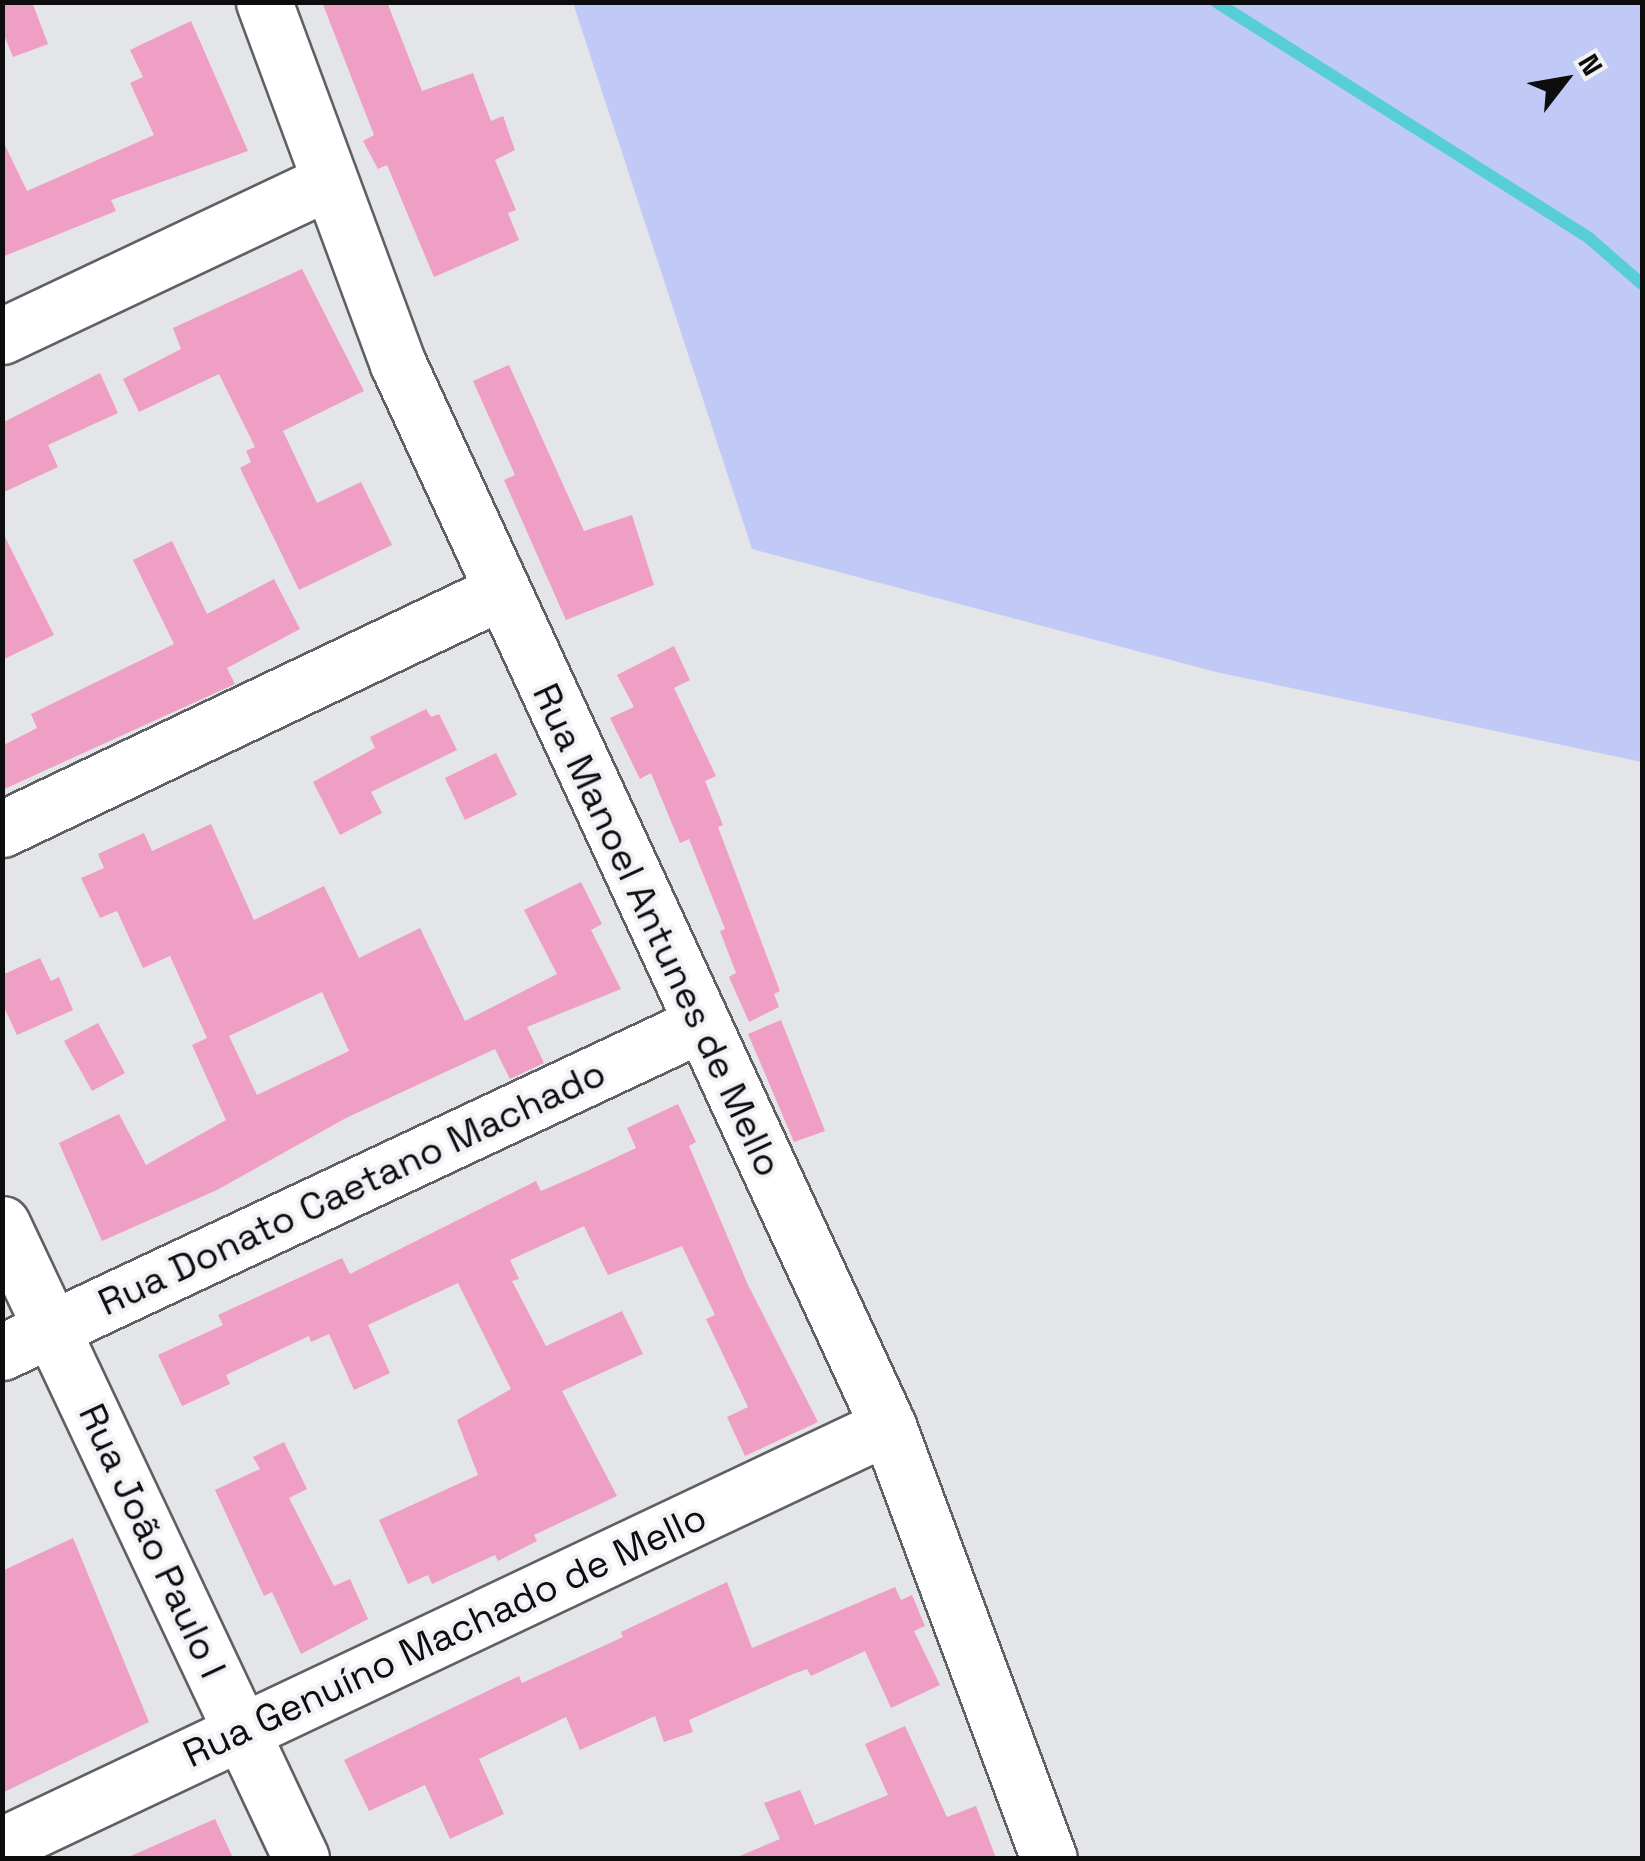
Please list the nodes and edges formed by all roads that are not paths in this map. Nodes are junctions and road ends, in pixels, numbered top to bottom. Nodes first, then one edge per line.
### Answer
1 (264, 2) edge
2 (326, 183) junction
3 (2, 336) edge
4 (500, 592) junction
5 (2, 828) edge
6 (701, 1024) junction
7 (2, 1224) edge
8 (52, 1329) junction
9 (2, 1352) edge
10 (888, 1426) junction
11 (242, 1732) junction
12 (2, 1845) edge
13 (301, 1858) edge
14 (1051, 1858) edge

1 - 2 street, Rua Manoel Antunes de Mello
2 - 3 street
2 - 4 street, Rua Manoel Antunes de Mello
4 - 5 street
4 - 6 street, Rua Manoel Antunes de Mello
6 - 8 street, Rua Donato Caetano Machado
6 - 10 street, Rua Manoel Antunes de Mello
7 - 8 street, Rua João Paulo I
8 - 9 street, Rua Donato Caetano Machado
8 - 11 street, Rua João Paulo I
10 - 11 street, Rua Genuíno Machado de Mello
10 - 14 street, Rua Manoel Antunes de Mello
11 - 12 street, Rua Genuíno Machado de Mello
11 - 13 street, Rua João Paulo I

